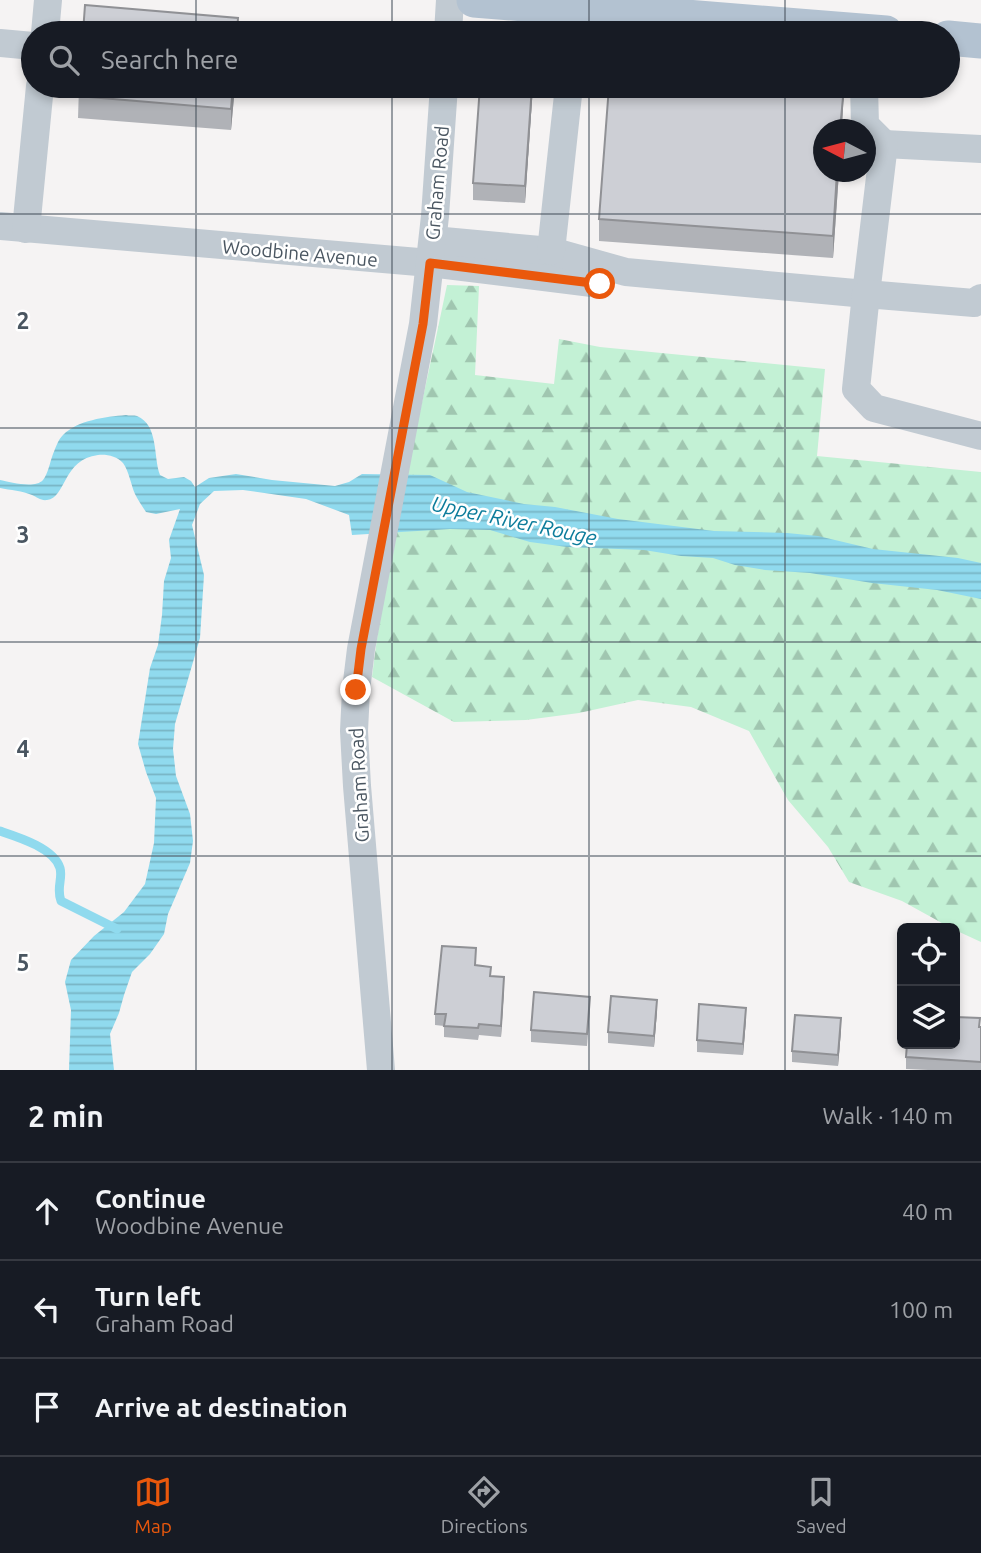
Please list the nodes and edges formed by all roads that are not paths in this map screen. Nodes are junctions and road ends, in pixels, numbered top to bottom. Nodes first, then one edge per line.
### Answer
1 (48, 0) edge
2 (450, 0) edge
3 (474, 0) edge
4 (566, 14) edge
5 (46, 21) edge
6 (449, 21) edge
7 (678, 21) edge
8 (960, 39) edge
9 (981, 41) edge
10 (0, 43) edge
11 (21, 45) edge
12 (38, 98) edge
13 (443, 98) edge
14 (568, 98) edge
15 (864, 98) edge
16 (884, 144) junction
17 (981, 149) edge
18 (13, 227) edge
19 (431, 251) junction
20 (551, 251) junction
21 (600, 284) dead end
22 (866, 294) junction
23 (981, 298) edge
24 (981, 436) edge
25 (381, 1070) edge

1 - 5 street
2 - 6 street
3 - 4 main road
4 - 7 main road
8 - 9 main road
10 - 11 street
12 - 18 street
13 - 19 street, Graham Road
14 - 20 street
15 - 16 street
16 - 17 street
16 - 22 street
18 - 19 street, Woodbine Avenue
19 - 20 street
19 - 21 street, Woodbine Avenue
19 - 25 street, Graham Road
20 - 22 street
22 - 23 street
22 - 24 street

